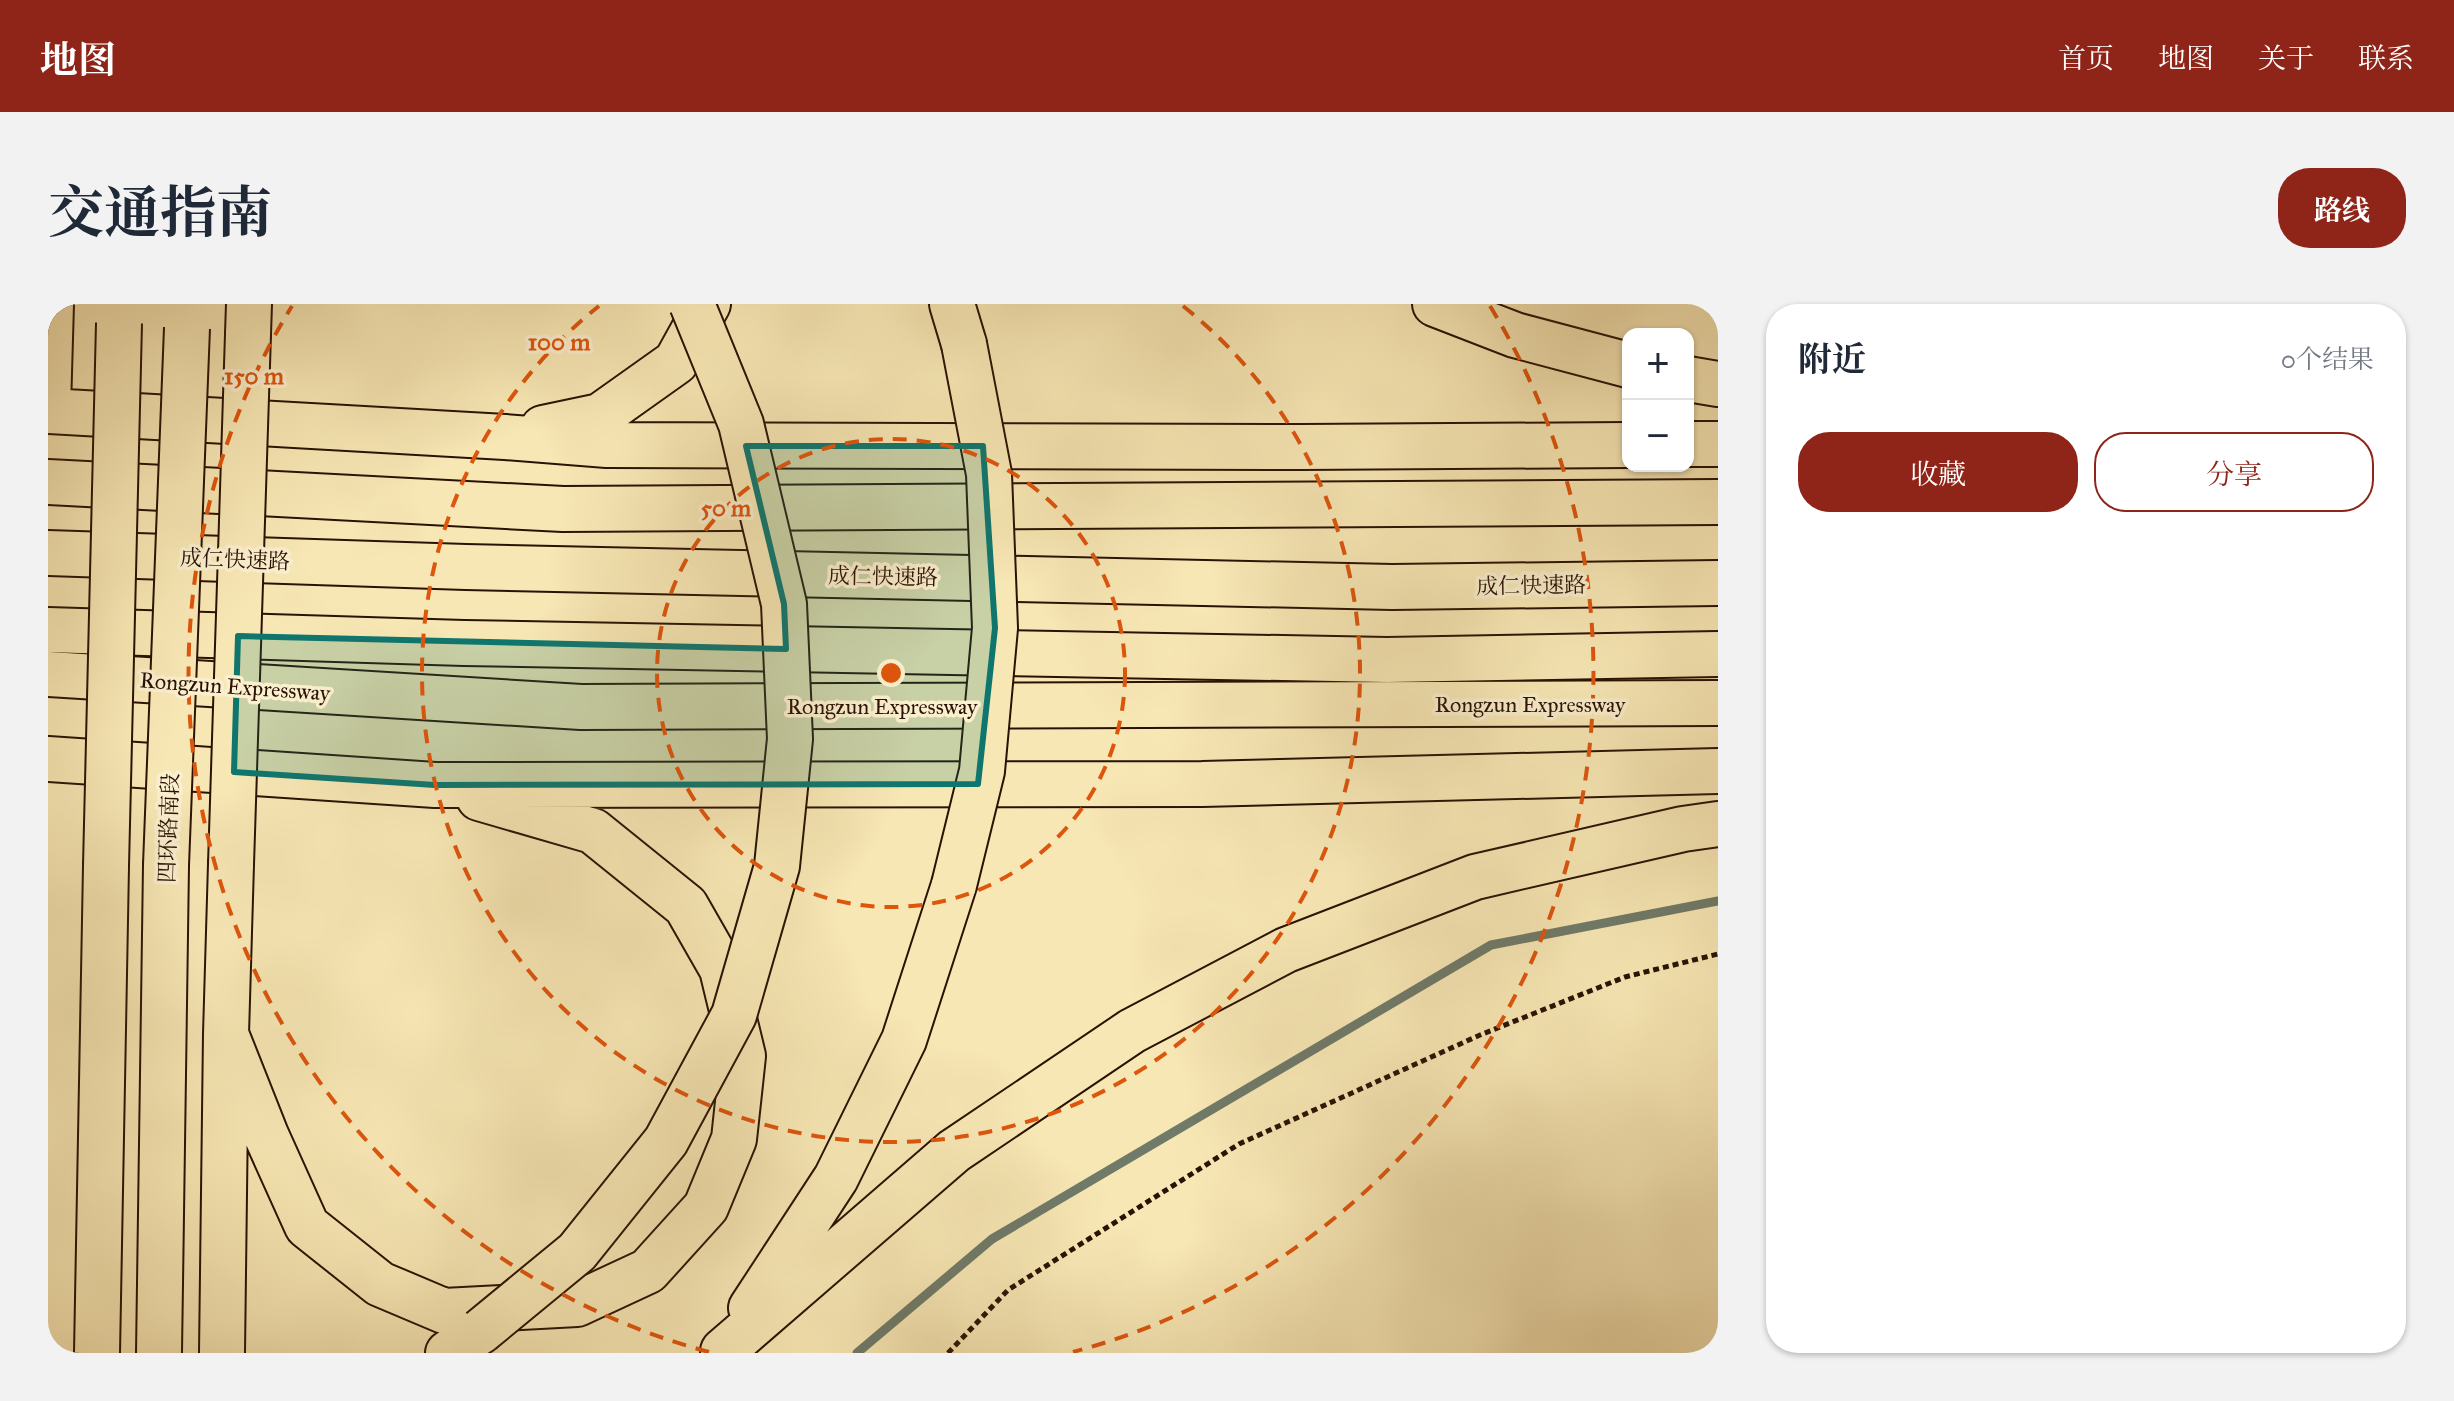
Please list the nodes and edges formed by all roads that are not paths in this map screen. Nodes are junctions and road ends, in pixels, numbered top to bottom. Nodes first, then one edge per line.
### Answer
1 (692, 304) edge
2 (708, 304) edge
3 (1435, 304) edge
4 (51, 312) edge
5 (120, 313) edge
6 (188, 316) edge
7 (249, 319) edge
8 (958, 324) edge
9 (1622, 363) edge
10 (1694, 380) edge
11 (1718, 384) edge
12 (48, 409) edge
13 (505, 437) junction
14 (1694, 444) edge
15 (1718, 444) edge
16 (1622, 445) edge
17 (48, 482) edge
18 (1718, 502) edge
19 (48, 553) edge
20 (1718, 583) edge
21 (48, 630) edge
22 (1718, 654) edge
23 (48, 674) edge
24 (1718, 703) edge
25 (48, 759) edge
26 (1718, 771) edge
27 (435, 785) junction
28 (1718, 824) edge
29 (226, 1034) junction
30 (159, 1338) edge
31 (97, 1344) edge
32 (722, 1352) edge
33 (222, 1353) edge
34 (448, 1353) edge

1 - 34 highway, bridge
2 - 13 highway
3 - 9 highway
4 - 12 highway
5 - 31 highway, bridge
6 - 30 highway, 四环路南段, bridge
7 - 29 highway, bridge
8 - 32 highway, bridge
10 - 11 highway
12 - 13 highway
13 - 16 highway
14 - 15 highway
17 - 18 highway
19 - 20 highway, 成仁快速路
21 - 22 highway
23 - 24 highway, Rongzun Expressway
25 - 27 highway
26 - 27 highway
27 - 29 highway
28 - 32 highway
29 - 33 highway

